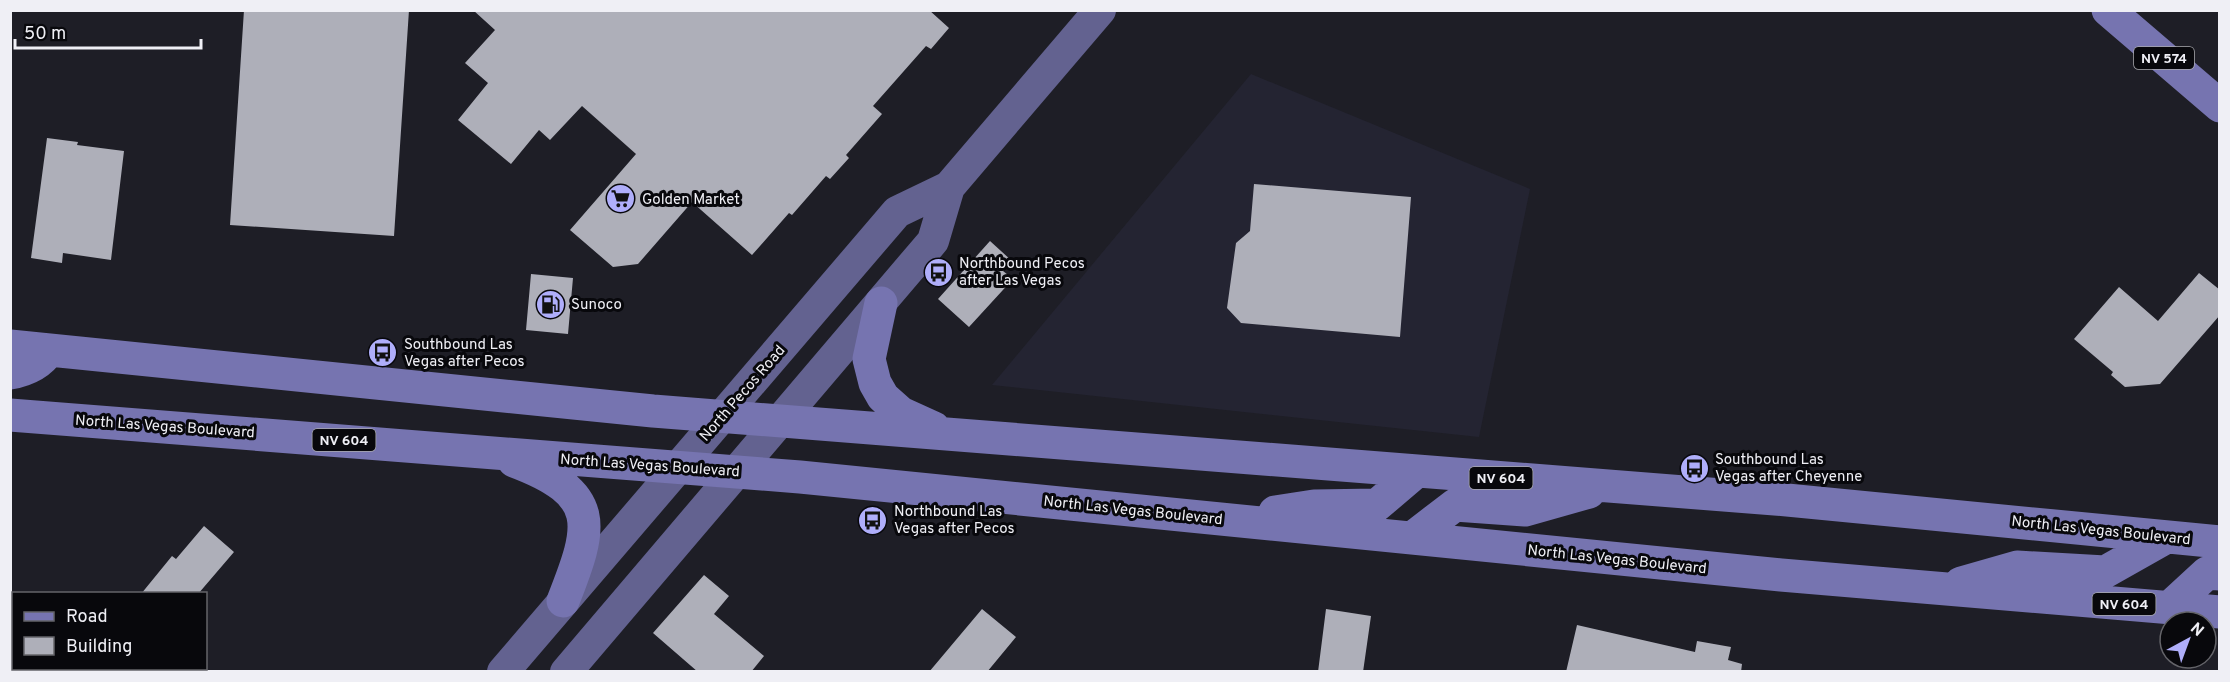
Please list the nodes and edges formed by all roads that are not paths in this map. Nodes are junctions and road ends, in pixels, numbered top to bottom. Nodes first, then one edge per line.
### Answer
1 (1100, 10) edge
2 (2108, 10) edge
3 (2220, 106) edge
4 (949, 187) junction
5 (881, 303) junction
6 (10, 346) edge
7 (49, 350) junction
8 (10, 373) edge
9 (10, 415) edge
10 (722, 416) junction
11 (781, 421) junction
12 (946, 435) junction
13 (490, 451) junction
14 (678, 466) junction
15 (738, 471) junction
16 (1417, 471) junction
17 (1611, 486) junction
18 (1226, 519) junction
19 (2167, 537) junction
20 (1412, 538) junction
21 (2220, 542) edge
22 (2220, 574) edge
23 (1942, 589) junction
24 (563, 601) junction
25 (2169, 608) junction
26 (2220, 612) edge
27 (503, 672) edge
28 (566, 672) edge

1 - 4 main road, North Pecos Road
2 - 3 main road, NV 574
4 - 5 main road, North Pecos Road
4 - 10 main road, North Pecos Road
5 - 11 main road, North Pecos Road
5 - 12 main road
6 - 7 main road, North Las Vegas Boulevard / NV 604
7 - 8 main road
7 - 10 main road, North Las Vegas Boulevard / NV 604
9 - 13 main road, North Las Vegas Boulevard / NV 604
10 - 11 main road, North Las Vegas Boulevard / NV 604
10 - 14 main road, North Pecos Road
11 - 12 main road, North Las Vegas Boulevard / NV 604
11 - 15 main road, North Pecos Road
12 - 16 main road, North Las Vegas Boulevard / NV 604
13 - 14 main road, North Las Vegas Boulevard / NV 604
13 - 24 main road
14 - 15 main road, North Las Vegas Boulevard / NV 604
14 - 24 main road, North Pecos Road
15 - 18 main road, North Las Vegas Boulevard / NV 604
15 - 28 main road, North Pecos Road
16 - 17 main road, North Las Vegas Boulevard / NV 604
16 - 18 main road
17 - 19 main road, North Las Vegas Boulevard / NV 604
17 - 20 main road
18 - 20 main road, North Las Vegas Boulevard / NV 604
19 - 21 main road, North Las Vegas Boulevard / NV 604
19 - 23 main road
20 - 23 main road, North Las Vegas Boulevard / NV 604
22 - 25 main road
23 - 25 main road, North Las Vegas Boulevard / NV 604
24 - 27 main road, North Pecos Road
25 - 26 main road, North Las Vegas Boulevard / NV 604

